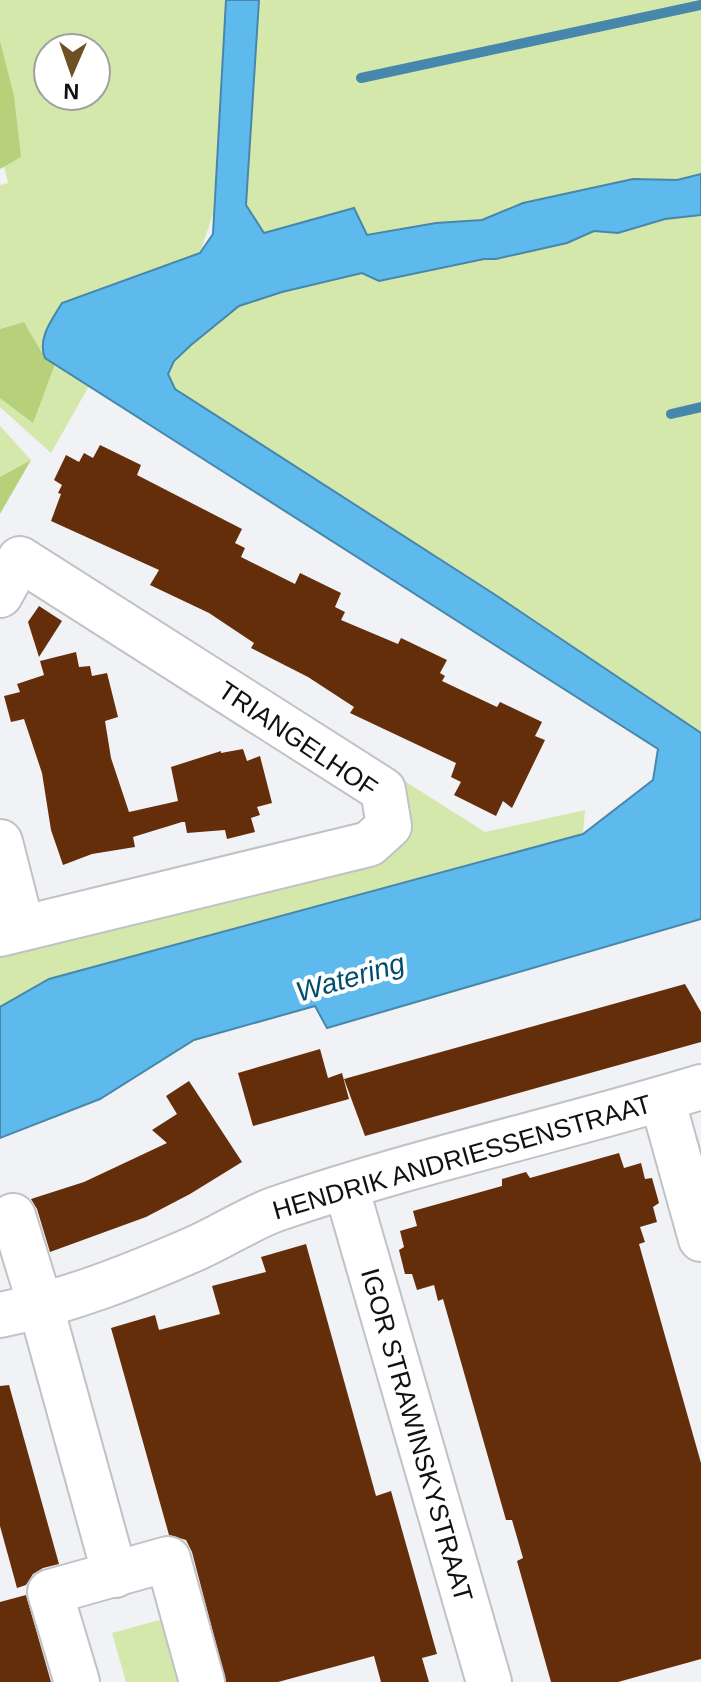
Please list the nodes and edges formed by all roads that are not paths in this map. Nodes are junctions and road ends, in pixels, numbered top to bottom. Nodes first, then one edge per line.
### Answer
1 (0, 595) edge
2 (0, 842) edge
3 (11, 931) edge
4 (682, 1093) edge
5 (346, 1187) junction
6 (13, 1216) dead end
7 (701, 1239) edge
8 (21, 1311) edge
9 (115, 1575) junction
10 (77, 1682) edge
11 (202, 1682) edge
12 (489, 1682) edge

1 - 3 street, TRIANGELHOF
2 - 3 street, TRIANGELHOF
4 - 5 street, HENDRIK ANDRIESSENSTRAAT
4 - 7 street
5 - 8 street, HENDRIK ANDRIESSENSTRAAT
5 - 12 street, IGOR STRAWINSKYSTRAAT
6 - 8 street
8 - 9 street
9 - 10 street
9 - 11 street

